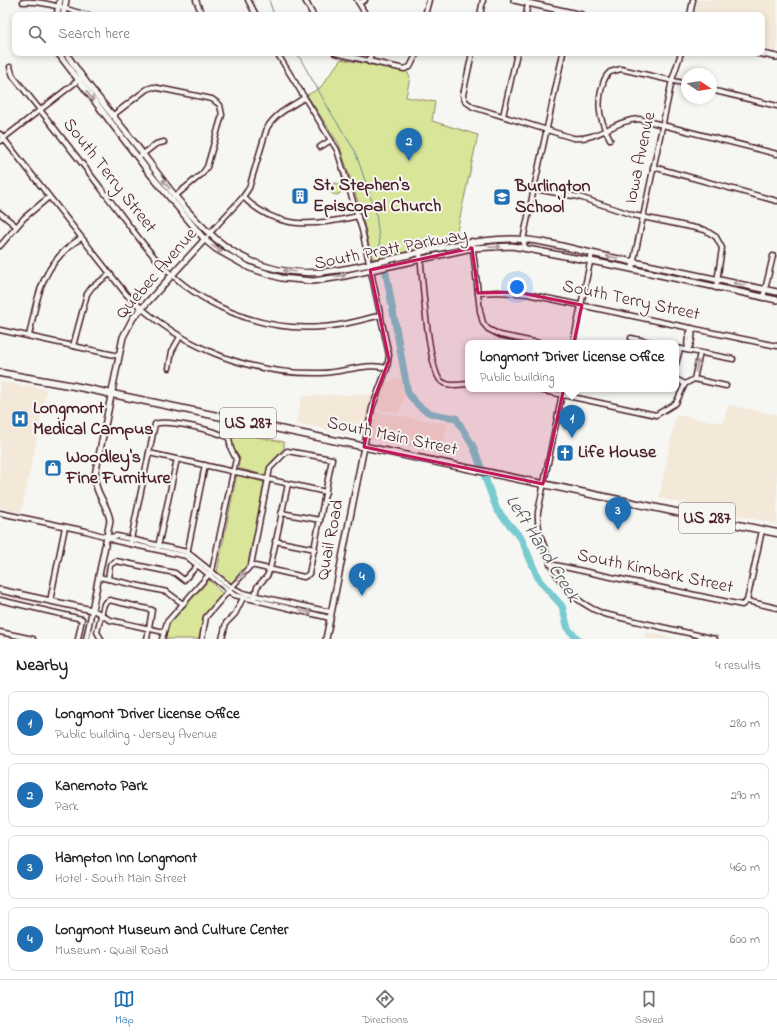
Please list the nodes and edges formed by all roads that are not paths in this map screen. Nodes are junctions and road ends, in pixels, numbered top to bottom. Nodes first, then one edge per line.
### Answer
1 (60, 0) edge
2 (66, 0) edge
3 (196, 0) edge
4 (248, 0) edge
5 (305, 0) edge
6 (365, 0) edge
7 (429, 0) edge
8 (483, 0) edge
9 (514, 0) edge
10 (693, 0) edge
11 (23, 2) dead end
12 (358, 2) edge
13 (528, 3) junction
14 (58, 7) junction
15 (57, 12) edge
16 (64, 12) edge
17 (201, 12) edge
18 (254, 12) edge
19 (311, 12) edge
20 (364, 12) edge
21 (426, 12) edge
22 (481, 12) edge
23 (526, 12) edge
24 (563, 12) edge
25 (691, 12) edge
26 (765, 55) edge
27 (60, 56) edge
28 (68, 56) edge
29 (279, 56) edge
30 (346, 56) edge
31 (370, 56) edge
32 (416, 56) edge
33 (471, 56) edge
34 (516, 56) edge
35 (562, 56) edge
36 (680, 56) edge
37 (777, 57) edge
38 (369, 62) junction
39 (10, 67) dead end
40 (83, 76) junction
41 (672, 80) junction
42 (78, 81) junction
43 (681, 82) edge
44 (717, 91) edge
45 (304, 98) junction
46 (777, 106) edge
47 (40, 110) junction
48 (113, 115) junction
49 (503, 116) junction
50 (108, 120) junction
51 (662, 124) junction
52 (547, 130) junction
53 (606, 130) junction
54 (0, 134) edge
55 (610, 139) dead end
56 (2, 140) edge
57 (331, 140) junction
58 (164, 142) dead end
59 (320, 147) dead end
60 (143, 154) junction
61 (777, 154) edge
62 (138, 158) junction
63 (653, 167) junction
64 (535, 189) junction
65 (176, 196) junction
66 (49, 197) junction
67 (244, 197) junction
68 (172, 201) junction
69 (777, 201) edge
70 (0, 213) edge
71 (358, 216) junction
72 (643, 217) junction
73 (16, 226) junction
74 (209, 234) junction
75 (81, 238) junction
76 (205, 240) junction
77 (523, 240) junction
78 (472, 241) junction
79 (0, 246) edge
80 (472, 248) junction
81 (525, 248) junction
82 (592, 253) junction
83 (420, 254) junction
84 (773, 256) dead end
85 (420, 260) junction
86 (591, 260) junction
87 (634, 262) junction
88 (369, 264) junction
89 (632, 269) junction
90 (370, 270) junction
91 (110, 274) junction
92 (172, 275) junction
93 (716, 280) junction
94 (716, 288) junction
95 (764, 290) junction
96 (777, 292) edge
97 (478, 293) junction
98 (763, 298) junction
99 (777, 300) edge
100 (582, 305) junction
101 (141, 309) junction
102 (381, 315) junction
103 (692, 328) junction
104 (0, 330) edge
105 (29, 336) junction
106 (180, 338) junction
107 (631, 338) dead end
108 (524, 340) edge
109 (574, 340) edge
110 (640, 340) edge
111 (73, 346) junction
112 (777, 346) edge
113 (679, 348) edge
114 (688, 349) junction
115 (700, 353) junction
116 (119, 356) junction
117 (733, 359) dead end
118 (170, 368) dead end
119 (387, 368) junction
120 (0, 373) edge
121 (694, 380) junction
122 (679, 381) edge
123 (465, 384) edge
124 (684, 384) junction
125 (726, 386) dead end
126 (549, 392) edge
127 (562, 392) edge
128 (111, 394) junction
129 (562, 395) junction
130 (364, 447) junction
131 (149, 453) junction
132 (177, 459) junction
133 (204, 465) junction
134 (234, 470) junction
135 (268, 480) junction
136 (288, 484) junction
137 (543, 484) junction
138 (326, 492) junction
139 (0, 513) edge
140 (281, 513) junction
141 (320, 520) junction
142 (65, 527) junction
143 (762, 530) junction
144 (777, 533) edge
145 (107, 537) junction
146 (275, 541) junction
147 (131, 542) junction
148 (158, 547) junction
149 (315, 549) junction
150 (187, 554) junction
151 (550, 564) junction
152 (251, 565) junction
153 (197, 566) junction
154 (270, 569) junction
155 (212, 571) junction
156 (208, 575) junction
157 (99, 577) junction
158 (108, 579) junction
159 (231, 587) junction
160 (0, 590) edge
161 (228, 592) junction
162 (242, 598) junction
163 (254, 599) junction
164 (0, 600) edge
165 (50, 600) junction
166 (747, 601) junction
167 (288, 603) junction
168 (183, 604) junction
169 (286, 608) junction
170 (777, 608) edge
171 (92, 610) junction
172 (102, 613) junction
173 (331, 615) junction
174 (149, 629) junction
175 (0, 632) edge
176 (164, 632) junction
177 (33, 639) edge
178 (78, 639) edge
179 (86, 639) edge
180 (101, 639) edge
181 (147, 639) edge
182 (162, 639) edge
183 (202, 639) edge
184 (222, 639) edge
185 (326, 639) edge
186 (715, 639) edge

1 - 14 street
2 - 16 street
3 - 17 street
4 - 18 street
5 - 19 street
6 - 12 street
7 - 21 street
8 - 22 street
9 - 13 street
10 - 25 street
11 - 14 street
12 - 20 street
13 - 23 street
13 - 24 street
14 - 15 street
14 - 16 street
26 - 37 street
27 - 42 street, South Pratt Parkway
28 - 40 street, South Pratt Parkway
29 - 45 street
30 - 38 street
31 - 38 street
32 - 38 street
33 - 49 street
34 - 49 street
35 - 52 street
36 - 41 street, Iowa Avenue
39 - 47 street, South Terry Street
40 - 42 street
40 - 48 street, South Pratt Parkway
41 - 43 street
41 - 51 street, Iowa Avenue
41 - 53 street
42 - 47 street
42 -> 50 street, South Pratt Parkway
44 - 46 street
45 - 57 street
45 - 67 street, Quebec Avenue
47 - 56 street
47 - 92 street, South Terry Street
48 - 50 street
48 - 60 street, South Pratt Parkway
48 - 65 street
49 - 52 street
50 - 62 street, South Pratt Parkway
51 - 53 street
51 - 61 street
51 - 63 street, Iowa Avenue
52 - 53 street
52 - 64 street
53 - 55 street
54 - 56 street
56 - 66 street
57 - 59 street
57 - 71 street
58 - 60 street
60 - 62 street
65 -> 60 street, South Pratt Parkway
62 - 68 street, South Pratt Parkway
63 - 69 street
63 - 72 street, Iowa Avenue
64 - 72 street
64 - 77 street
65 - 68 street
65 - 74 street, South Pratt Parkway
66 - 73 street
66 - 75 street
67 - 71 street
67 - 74 street, Quebec Avenue
68 - 76 street, South Pratt Parkway
70 - 73 street
71 - 88 street
72 - 87 street, Iowa Avenue
72 - 93 street
73 - 79 street
74 - 76 street, Quebec Avenue
88 -> 74 street, South Pratt Parkway
75 - 91 street
75 - 105 street
76 -> 90 street, South Pratt Parkway
76 - 92 street, Quebec Avenue
77 - 78 street, South Pratt Parkway
77 - 81 street
77 - 82 street, South Pratt Parkway
78 - 80 street
78 - 83 street, South Pratt Parkway
80 -> 81 street, South Pratt Parkway
80 - 85 street, South Pratt Parkway
80 - 97 street
81 - 86 street, South Pratt Parkway
82 - 86 street
87 -> 82 street, South Pratt Parkway
83 - 85 street
83 - 88 street, South Pratt Parkway
84 - 95 street
85 - 90 street, South Pratt Parkway
85 - 123 street
86 - 89 street, South Pratt Parkway
86 - 100 street
87 - 89 street, Iowa Avenue
87 - 93 street, South Pratt Parkway
88 - 90 street
89 - 94 street, South Pratt Parkway
90 - 102 street
91 - 101 street
91 - 111 street
92 - 101 street, Quebec Avenue
92 - 102 street, South Terry Street
93 - 94 street
95 -> 93 street, South Pratt Parkway
94 - 98 street, South Pratt Parkway
95 - 96 street, South Pratt Parkway
95 - 98 street
97 - 100 street, South Terry Street
97 - 108 street
98 - 99 street, South Pratt Parkway
100 - 103 street, South Terry Street
100 - 109 street
101 - 106 street
101 - 116 street, Quebec Avenue
102 - 119 street
103 - 112 street, South Terry Street
103 - 114 street
104 - 105 street
105 - 111 street
106 - 118 street
106 - 119 street
107 - 110 street, South Terry Street
111 - 116 street
113 - 114 street, South Terry Street
114 - 115 street, South Terry Street
115 - 117 street, South Terry Street
121 -> 115 street
116 - 128 street, Quebec Avenue
119 - 130 street
120 - 128 main road, South Main Street / US 287
121 - 124 street
121 - 125 street
122 - 124 street
124 - 129 street
126 - 129 street
127 - 129 street
128 - 130 main road, South Main Street / US 287
128 - 145 street, Quebec Avenue
129 - 137 street
130 - 137 main road, South Main Street / US 287
130 - 173 street, Quail Road
131 - 132 street
131 - 134 street
131 - 147 street
132 - 133 street
132 - 148 street
133 - 134 street
133 - 150 street
134 - 135 street
134 - 155 street
135 - 136 street
135 - 138 street
135 - 152 street
136 - 138 street
136 - 140 street
137 - 143 main road, South Main Street / US 287
137 - 151 street
138 - 141 street
139 - 142 street
140 - 141 street
140 - 146 street
141 - 149 street
142 - 145 street
142 - 165 street
143 - 144 main road, South Main Street / US 287
143 - 166 street
145 - 147 street
145 - 157 street, Quebec Avenue
146 - 149 street
146 - 154 street
147 - 148 street
148 - 150 street
149 - 154 street
150 - 153 street
150 - 155 street
151 - 166 street, South Kimbark Street
151 - 186 street
152 - 154 street
159 -> 152 street
153 - 156 street
153 - 158 street
154 - 163 street
155 - 156 street
155 - 159 street
156 - 161 street
156 - 168 street
157 - 158 street
157 - 171 street, Quebec Avenue
158 - 168 street
159 - 161 street
159 - 163 street
160 - 165 street
161 - 162 street
161 - 183 street
162 - 163 street
162 - 184 street
163 - 167 street
163 - 169 street
164 - 178 street
165 - 171 street
166 - 170 street, South Kimbark Street
167 - 169 street
167 - 173 street
168 - 176 street
169 -> 173 street
171 - 172 street
171 - 179 street, Quebec Avenue
172 - 174 street
172 - 174 street
172 - 180 street
173 - 185 street, Quail Road
174 - 176 street
174 - 181 street
175 - 177 street
176 - 182 street

